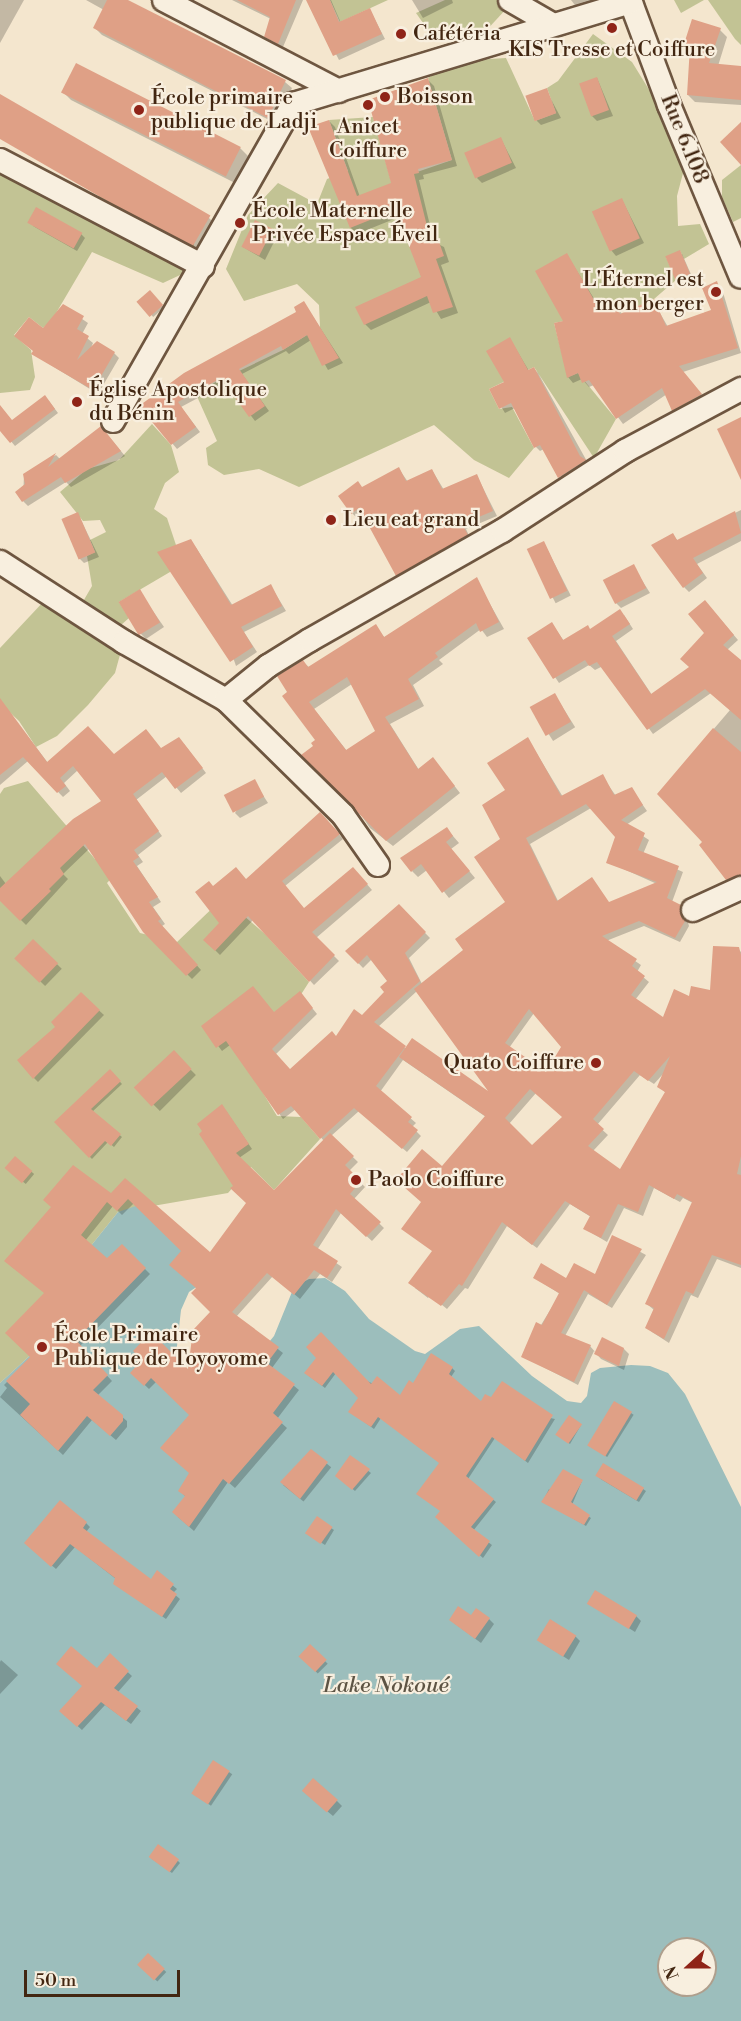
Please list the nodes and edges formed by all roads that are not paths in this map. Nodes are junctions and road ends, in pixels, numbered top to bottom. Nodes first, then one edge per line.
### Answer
1 (164, 0) edge
2 (510, 0) edge
3 (630, 1) edge
4 (550, 23) junction
5 (339, 91) junction
6 (0, 160) edge
7 (203, 266) junction
8 (741, 277) edge
9 (741, 389) edge
10 (113, 422) dead end
11 (0, 562) edge
12 (226, 700) junction
13 (378, 865) dead end
14 (741, 888) edge
15 (693, 910) dead end

1 - 5 street
2 - 4 street
3 - 4 street
3 - 8 street, Rue 6.108
4 - 5 street
5 - 7 street
6 - 7 street
7 - 10 street
9 - 12 street
11 - 12 street
12 - 13 street
14 - 15 street

